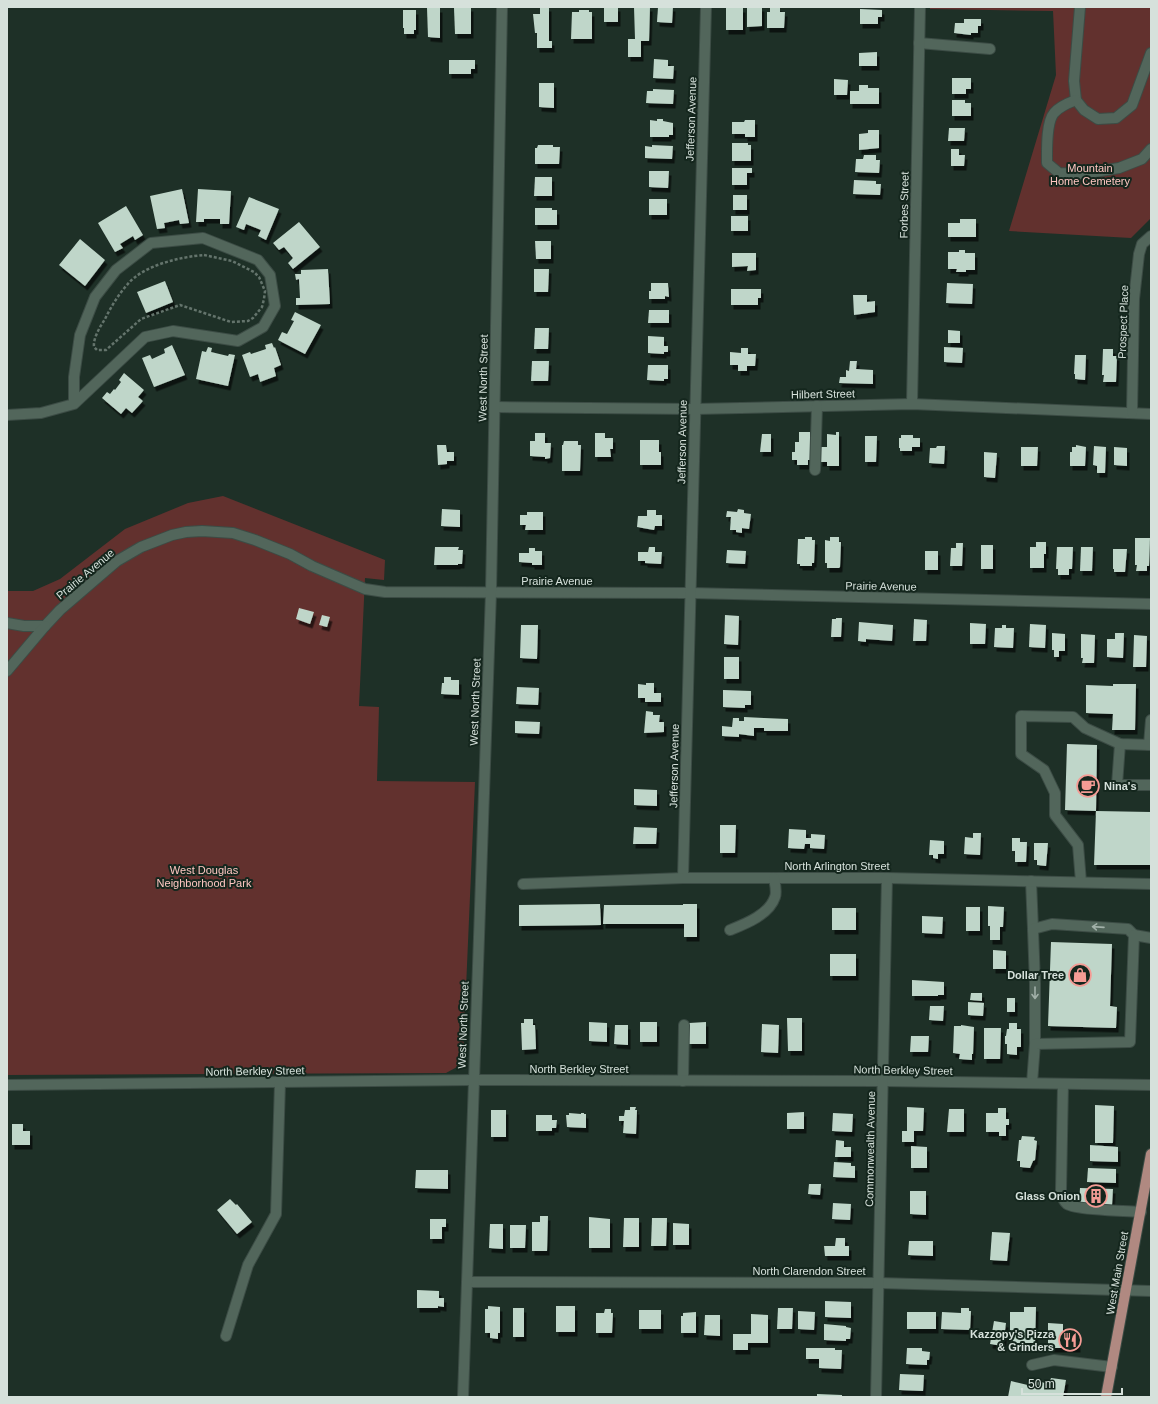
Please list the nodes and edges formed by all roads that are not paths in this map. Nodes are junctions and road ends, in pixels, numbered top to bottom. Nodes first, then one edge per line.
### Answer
1 (502, 7) edge
2 (706, 7) edge
3 (920, 7) edge
4 (1080, 7) edge
5 (919, 43) junction
6 (990, 49) dead end
7 (1151, 53) edge
8 (1076, 100) junction
9 (1151, 148) edge
10 (1151, 236) edge
11 (74, 404) junction
12 (912, 404) junction
13 (817, 406) junction
14 (495, 407) junction
15 (695, 409) junction
16 (1132, 413) junction
17 (1151, 414) edge
18 (7, 415) edge
19 (815, 470) dead end
20 (491, 592) junction
21 (691, 593) junction
22 (1151, 604) edge
23 (7, 623) edge
24 (45, 626) junction
25 (7, 671) edge
26 (1151, 720) edge
27 (1120, 744) junction
28 (1150, 745) edge
29 (1151, 785) edge
30 (683, 878) junction
31 (774, 878) junction
32 (887, 878) junction
33 (1031, 881) junction
34 (1081, 882) junction
35 (523, 884) dead end
36 (1151, 884) edge
37 (1033, 929) junction
38 (730, 930) dead end
39 (1134, 936) junction
40 (1151, 938) edge
41 (684, 1025) dead end
42 (1036, 1044) junction
43 (473, 1080) junction
44 (683, 1081) junction
45 (883, 1081) junction
46 (280, 1083) junction
47 (1032, 1083) junction
48 (1063, 1084) junction
49 (7, 1085) edge
50 (1151, 1085) edge
51 (1151, 1154) edge
52 (1141, 1212) junction
53 (468, 1282) junction
54 (879, 1283) junction
55 (1127, 1290) junction
56 (1151, 1291) edge
57 (226, 1336) dead end
58 (1032, 1365) dead end
59 (1112, 1367) junction
60 (463, 1397) edge
61 (876, 1397) edge
62 (1106, 1397) edge

1 - 14 street, West North Street
2 - 15 street, Jefferson Avenue
3 - 5 street, Forbes Street
4 - 8 street
5 - 6 street
5 - 12 street, Forbes Street
7 - 8 street
8 - 9 street
10 - 16 street, Prospect Place
11 - 11 street
11 - 18 street
12 - 13 street, Hilbert Street
12 - 16 street, Hilbert Street
13 - 15 street, Hilbert Street
13 - 19 street
14 - 15 street, Hilbert Street
14 - 20 street, West North Street
15 - 21 street, Jefferson Avenue
16 - 17 street, Hilbert Street
20 - 21 street, Prairie Avenue
20 - 24 street, Prairie Avenue
20 - 43 street, West North Street
21 - 22 street, Prairie Avenue
21 - 30 street, Jefferson Avenue
23 - 24 street
24 - 25 street, Prairie Avenue
26 - 28 street
27 - 28 street
27 - 29 street
27 - 34 street
30 - 31 street, North Arlington Street
30 - 35 street, North Arlington Street
31 - 32 street, North Arlington Street
31 - 38 street
32 - 33 street, North Arlington Street
32 - 45 street, Commonwealth Avenue
33 - 34 street, North Arlington Street
33 - 37 street
34 - 36 street, North Arlington Street
39 -> 37 street
37 -> 42 street
39 - 40 street
39 - 42 street
41 - 44 street
42 - 47 street
43 - 44 street, North Berkley Street
43 - 46 street, North Berkley Street
43 - 53 street, West North Street
44 - 45 street, North Berkley Street
45 - 47 street, North Berkley Street
45 - 54 street, Commonwealth Avenue
46 - 49 street, North Berkley Street
46 - 57 street
47 - 48 street, North Berkley Street
48 - 50 street, North Berkley Street
48 - 52 street
51 - 52 main road, West Main Street
52 - 55 main road, West Main Street
53 - 54 street, North Clarendon Street
53 - 60 street, West North Street
54 - 55 street, North Clarendon Street
54 - 61 street, Commonwealth Avenue
55 - 56 street, North Clarendon Street
55 - 59 main road, West Main Street
58 - 59 street
59 - 62 main road, West Main Street

